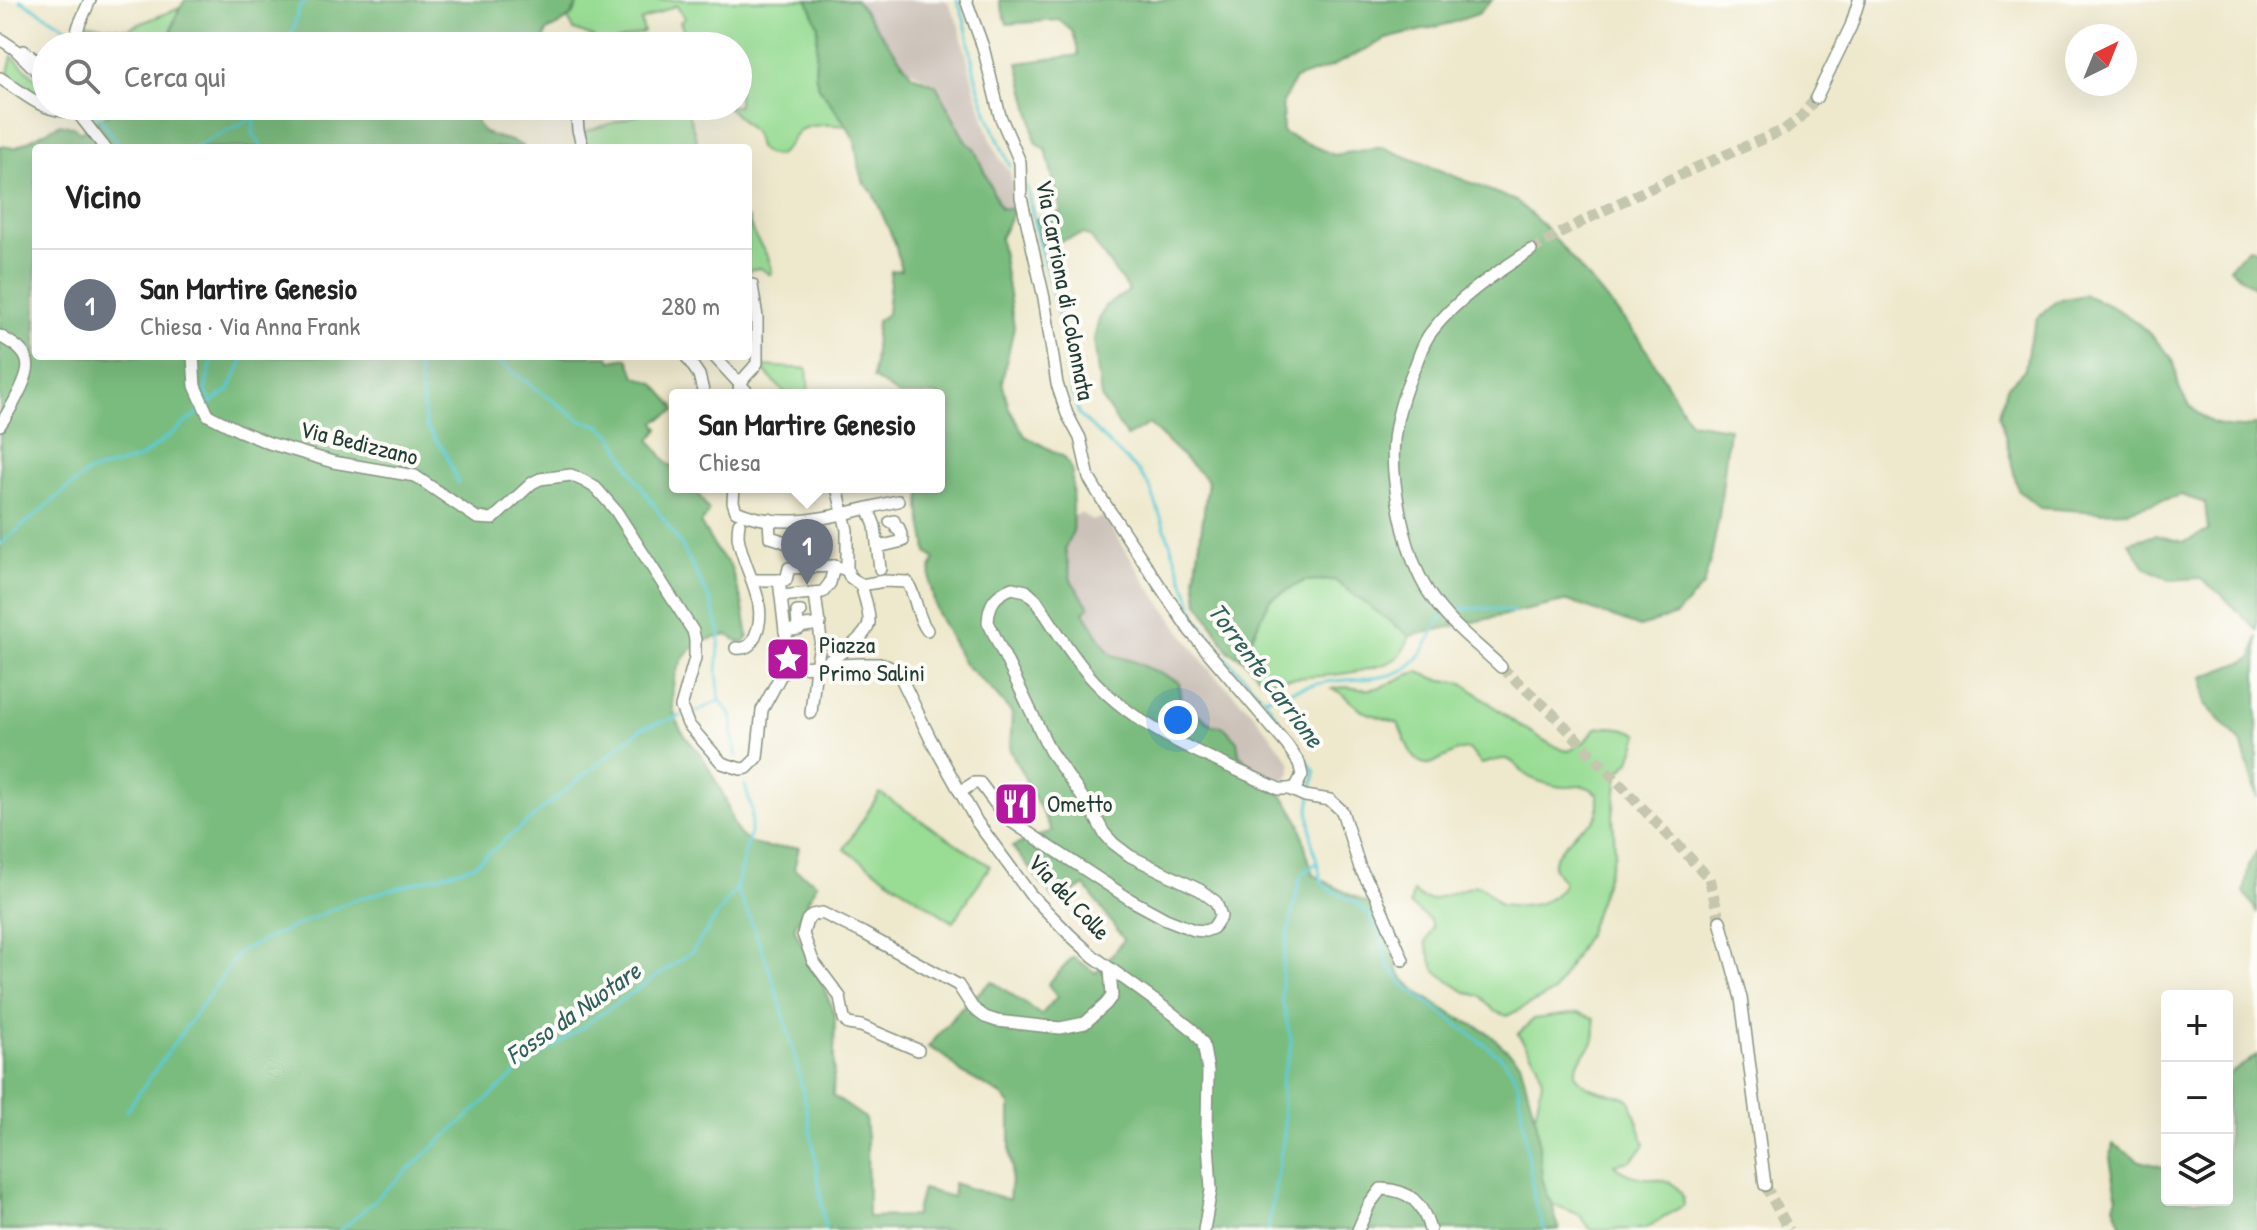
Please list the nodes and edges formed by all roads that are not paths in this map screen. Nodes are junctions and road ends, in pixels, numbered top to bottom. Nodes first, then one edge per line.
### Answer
1 (90, 0) edge
2 (966, 0) edge
3 (1859, 0) edge
4 (77, 32) edge
5 (0, 39) edge
6 (15, 49) junction
7 (32, 56) edge
8 (32, 66) edge
9 (0, 78) edge
10 (1816, 98) tunnel mouth
11 (32, 99) edge
12 (83, 120) edge
13 (577, 120) edge
14 (102, 144) edge
15 (582, 144) edge
16 (1531, 250) tunnel mouth
17 (752, 285) dead end
18 (0, 336) edge
19 (193, 360) edge
20 (689, 360) edge
21 (717, 360) edge
22 (702, 389) edge
23 (738, 389) edge
24 (740, 389) edge
25 (0, 425) edge
26 (734, 493) edge
27 (838, 493) edge
28 (898, 501) dead end
29 (868, 508) junction
30 (843, 515) junction
31 (769, 519) junction
32 (890, 522) dead end
33 (739, 523) dead end
34 (878, 547) junction
35 (834, 566) junction
36 (847, 566) junction
37 (880, 569) dead end
38 (790, 573) junction
39 (752, 580) junction
40 (861, 585) junction
41 (819, 592) junction
42 (781, 596) junction
43 (801, 612) dead end
44 (820, 624) junction
45 (798, 627) junction
46 (927, 630) dead end
47 (785, 631) junction
48 (736, 648) dead end
49 (818, 666) junction
50 (1501, 667) tunnel mouth
51 (788, 670) junction
52 (811, 713) dead end
53 (1289, 789) junction
54 (960, 792) junction
55 (1720, 921) tunnel mouth
56 (1403, 960) dead end
57 (1110, 969) junction
58 (918, 1050) dead end
59 (1765, 1185) tunnel mouth
60 (1204, 1230) edge
61 (1358, 1230) edge
62 (1430, 1230) edge

1 - 4 street
2 - 53 street, Via Carriona di Colonnata
3 - 10 street
5 - 6 street
6 - 7 street
6 - 8 street
9 - 11 street
12 - 14 street
13 - 15 street
16 - 50 street
17 - 24 street
18 - 25 street
19 - 51 street, Via Bedizzano
20 - 22 street
21 - 23 street
26 - 31 street
27 - 30 street
28 - 29 street
29 - 30 street
29 - 34 street
30 - 31 street
30 - 36 street
31 - 38 street
32 - 34 street
33 - 39 street
34 - 37 street
35 - 36 street
35 - 38 street
35 - 41 street
36 - 40 street
38 - 39 street
38 - 42 street
39 - 48 street
40 - 46 street
40 - 49 street
41 - 42 street
41 - 44 street
42 - 47 street
43 - 45 street
44 - 45 street
44 - 49 street
45 - 47 street
47 - 51 street
49 - 51 street
49 - 52 street
49 - 54 street, Via del Colle
53 - 54 street
53 - 56 street
54 - 57 street, Via del Colle
55 - 59 street
57 - 58 street
57 - 60 street, Via del Colle
61 - 62 street

